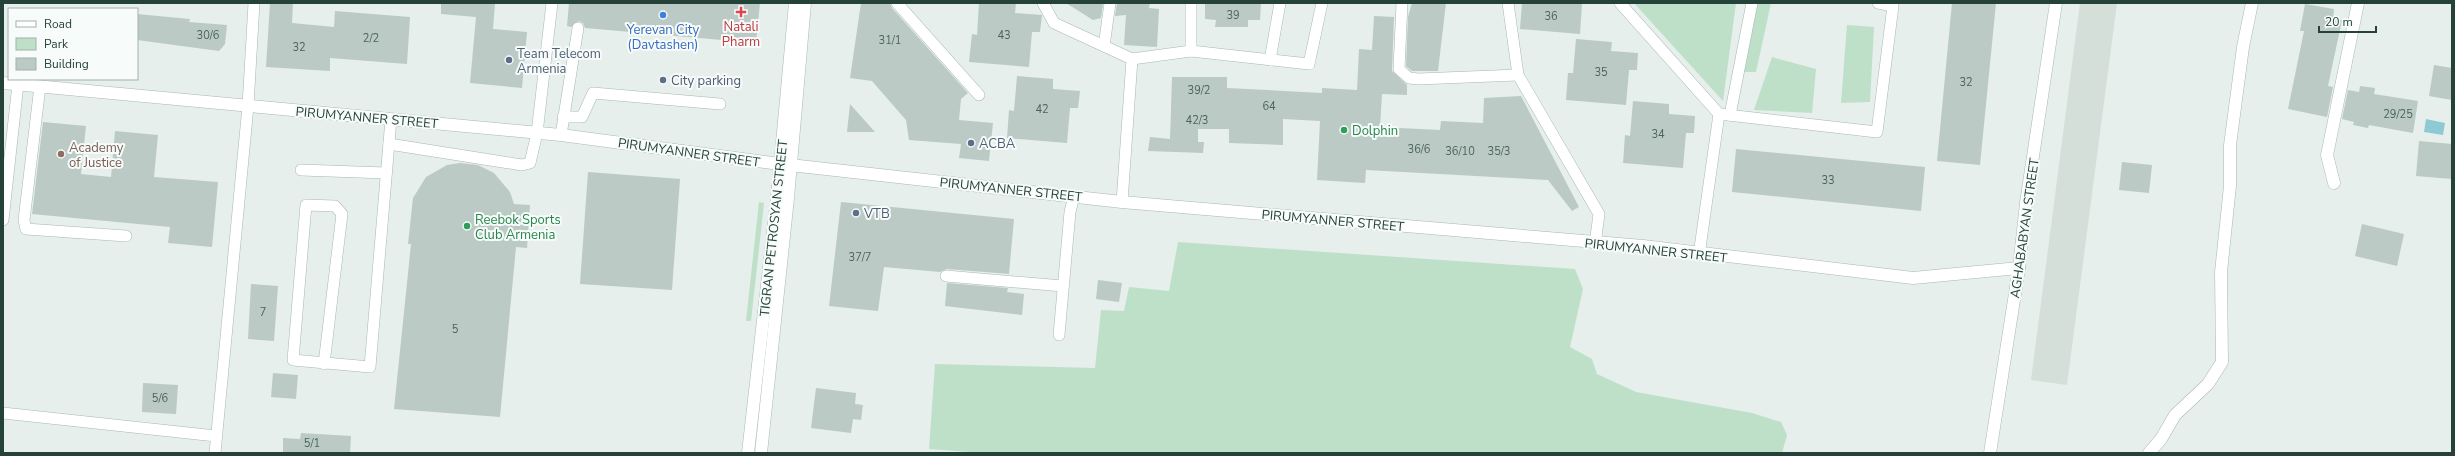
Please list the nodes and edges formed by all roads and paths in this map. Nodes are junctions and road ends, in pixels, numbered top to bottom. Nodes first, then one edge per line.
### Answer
1 (254, 3) edge
2 (552, 3) edge
3 (795, 3) edge
4 (805, 3) edge
5 (897, 3) edge
6 (1043, 3) edge
7 (1110, 3) edge
8 (1191, 3) edge
9 (1280, 3) edge
10 (1322, 3) edge
11 (1402, 3) edge
12 (1508, 3) edge
13 (1620, 3) edge
14 (1752, 3) edge
15 (1878, 3) edge
16 (2056, 3) edge
17 (2252, 3) edge
18 (2358, 3) edge
19 (578, 28) dead end
20 (1104, 46) junction
21 (1191, 51) junction
22 (1132, 59) junction
23 (1270, 60) junction
24 (1518, 75) junction
25 (3, 83) edge
26 (18, 84) junction
27 (40, 86) junction
28 (979, 95) dead end
29 (720, 104) dead end
30 (248, 106) junction
31 (1725, 115) junction
32 (563, 117) junction
33 (390, 119) junction
34 (537, 133) junction
35 (561, 135) junction
36 (389, 144) junction
37 (785, 165) junction
38 (301, 170) dead end
39 (386, 173) junction
40 (2334, 183) dead end
41 (1074, 196) junction
42 (1122, 202) junction
43 (3, 220) edge
44 (126, 236) dead end
45 (1595, 244) junction
46 (1699, 255) junction
47 (2019, 268) junction
48 (946, 276) dead end
49 (1063, 286) junction
50 (1059, 335) dead end
51 (324, 364) junction
52 (3, 413) edge
53 (216, 436) junction
54 (214, 453) edge
55 (748, 453) edge
56 (761, 453) edge
57 (1990, 453) edge
58 (2149, 453) edge

1 - 30 lane
2 - 34 lane
3 - 37 street, TIGRAN PETROSYAN STREET
4 - 37 street, TIGRAN PETROSYAN STREET
5 - 28 lane
6 - 20 lane
7 - 20 lane
8 - 21 lane
9 - 23 lane
10 - 23 lane
11 - 24 lane
12 - 24 lane
13 - 31 lane
14 - 31 lane
15 - 31 lane
16 - 47 street, AGHABABYAN STREET
17 - 58 street
18 - 40 street
19 - 32 lane
20 - 22 lane
21 - 22 lane
21 - 23 lane
22 - 42 lane
24 - 45 lane
25 - 26 street, PIRUMYANNER STREET
26 - 27 street, PIRUMYANNER STREET
26 - 43 lane
27 - 30 street, PIRUMYANNER STREET
27 - 44 lane
29 - 32 lane
30 - 33 street, PIRUMYANNER STREET
30 - 53 lane
31 - 46 lane
32 - 35 lane
33 - 34 street, PIRUMYANNER STREET
33 - 36 lane
34 - 35 street, PIRUMYANNER STREET
34 - 36 lane
35 - 37 street, PIRUMYANNER STREET
36 - 39 lane
37 - 41 street, PIRUMYANNER STREET
37 - 55 street, TIGRAN PETROSYAN STREET
37 - 56 street, TIGRAN PETROSYAN STREET
38 - 39 lane
39 - 51 lane
41 - 42 street, PIRUMYANNER STREET
41 - 49 lane
42 - 45 street, PIRUMYANNER STREET
45 - 46 street, PIRUMYANNER STREET
46 - 47 street, PIRUMYANNER STREET
47 - 57 street, AGHABABYAN STREET
48 - 49 lane
49 - 50 lane
51 - 51 lane
52 - 53 lane
53 - 54 lane

